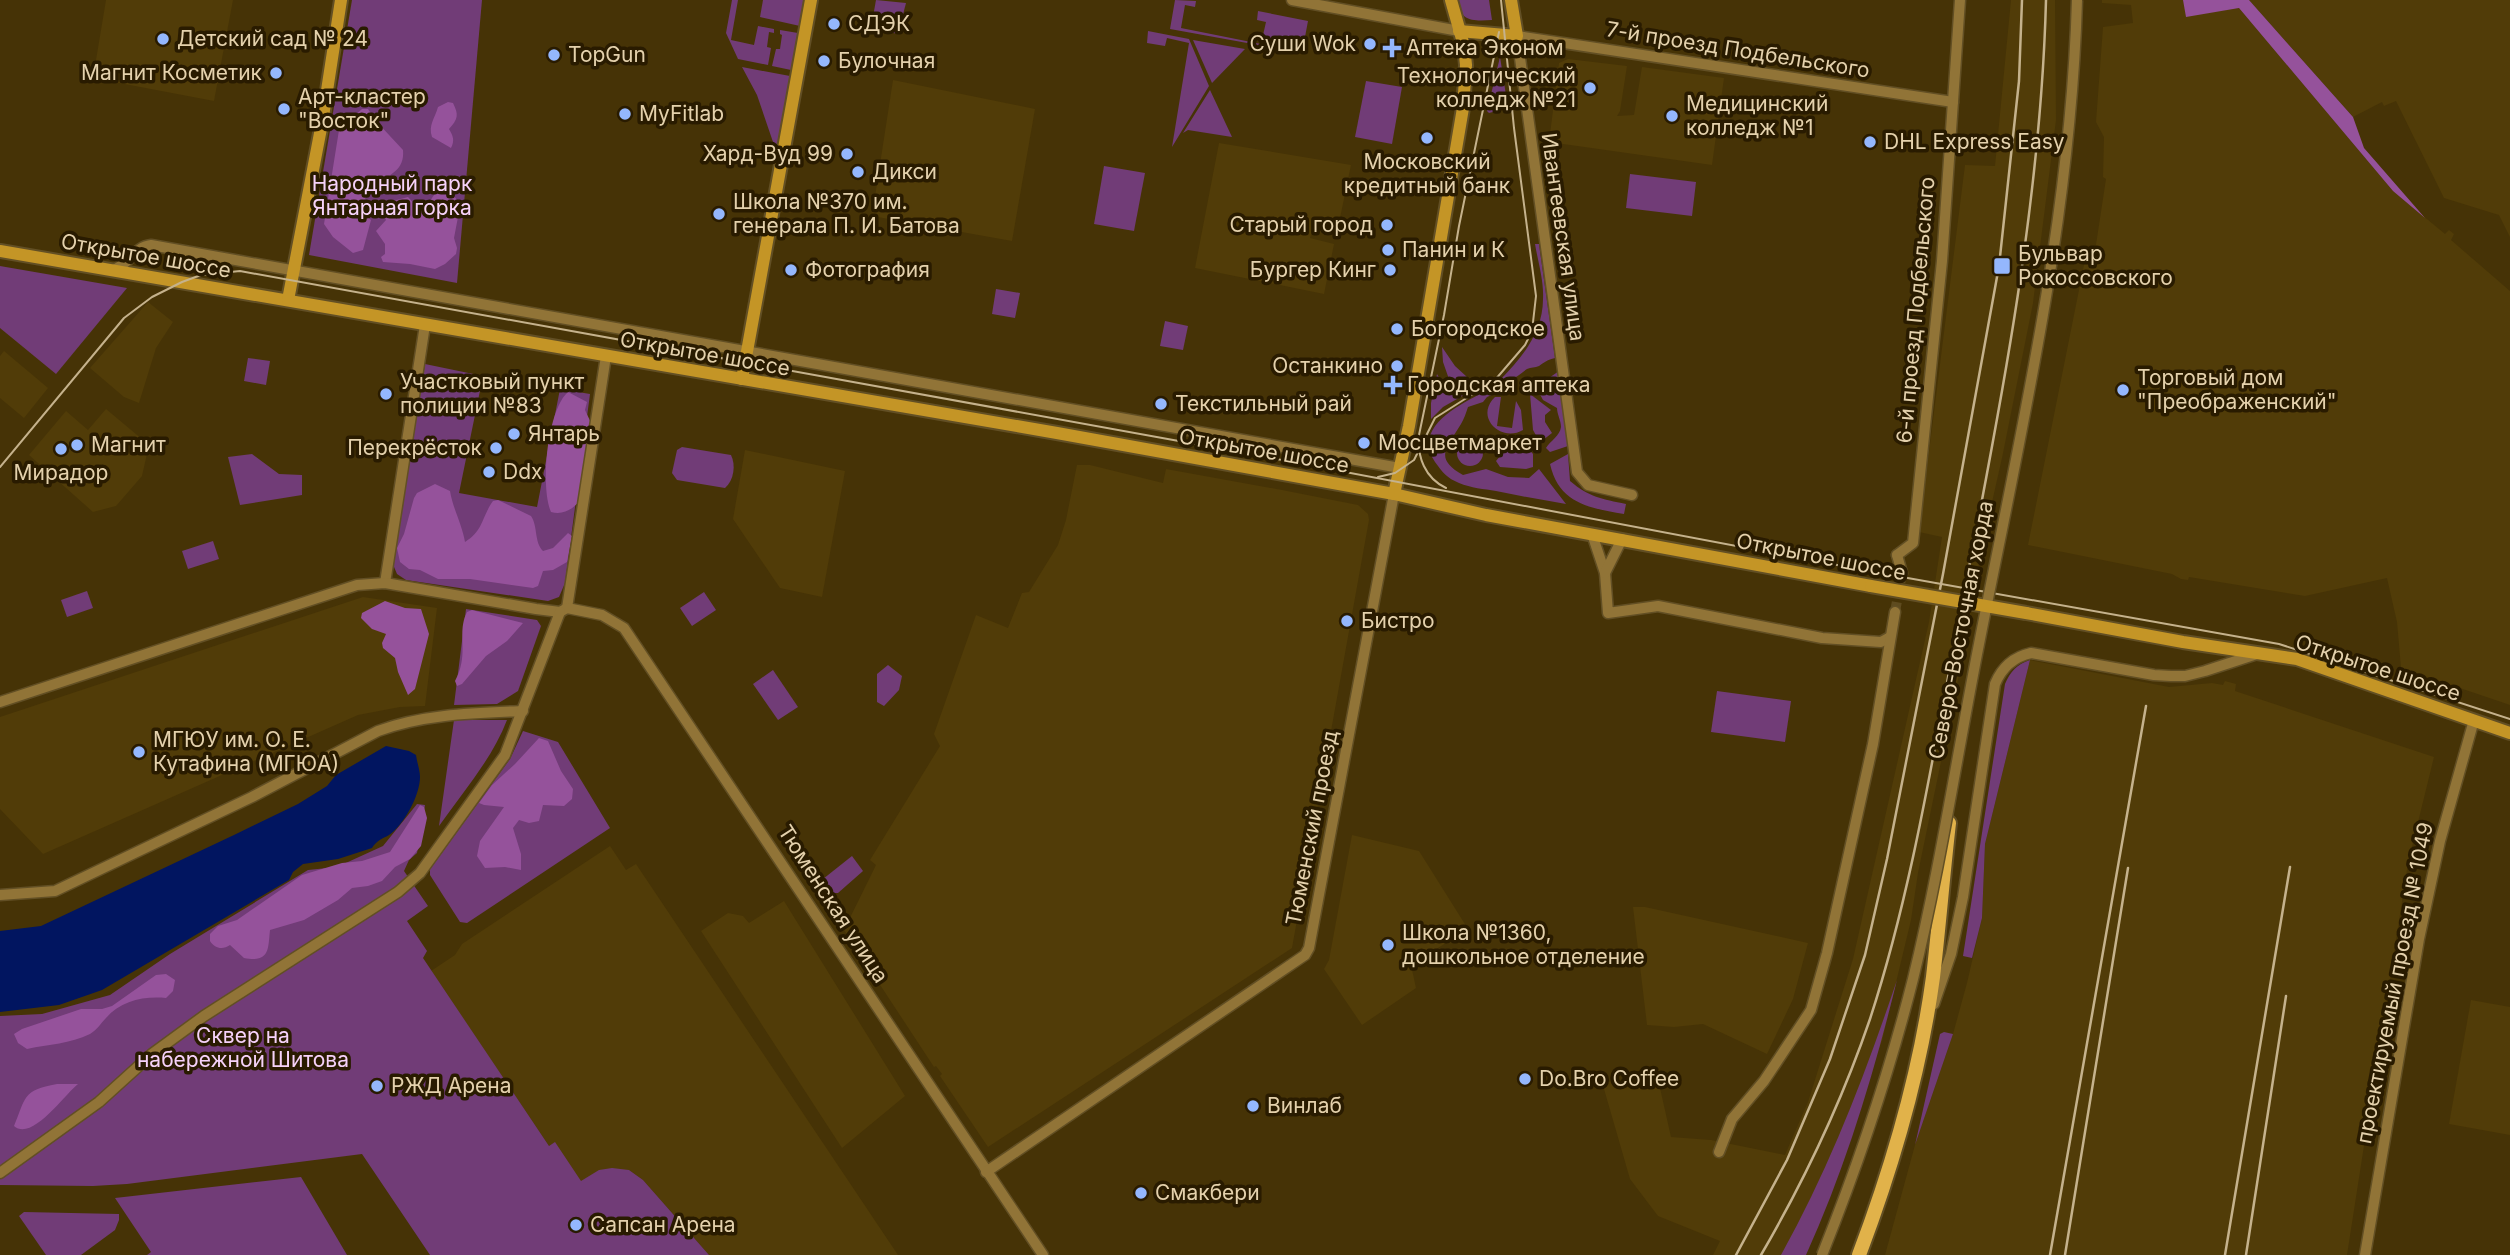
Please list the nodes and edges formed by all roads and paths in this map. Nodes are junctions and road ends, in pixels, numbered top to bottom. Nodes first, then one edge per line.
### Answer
1 (341, 0) edge
2 (811, 0) edge
3 (1292, 0) edge
4 (1451, 0) edge
5 (1511, 0) edge
6 (1960, 0) edge
7 (2078, 0) edge
8 (1459, 31) junction
9 (1517, 36) junction
10 (1953, 102) junction
11 (0, 251) edge
12 (293, 269) junction
13 (113, 270) junction
14 (288, 300) junction
15 (425, 325) junction
16 (748, 351) junction
17 (606, 356) junction
18 (742, 379) junction
19 (1400, 468) junction
20 (1394, 494) junction
21 (1632, 495) dead end
22 (1592, 534) junction
23 (1622, 538) junction
24 (1605, 573) junction
25 (1902, 573) tunnel mouth
26 (385, 583) junction
27 (563, 610) junction
28 (1895, 612) tunnel mouth
29 (1890, 637) junction
30 (2260, 653) junction
31 (0, 702) edge
32 (523, 712) junction
33 (2474, 720) junction
34 (2510, 733) edge
35 (0, 895) edge
36 (1922, 1040) junction
37 (1719, 1152) dead end
38 (986, 1172) junction
39 (0, 1173) edge
40 (1042, 1255) edge
41 (1822, 1255) edge
42 (1859, 1255) edge
43 (2365, 1255) edge

1 - 12 main road
2 - 16 main road
3 - 8 street
4 - 8 main road
5 - 9 main road, Ивантеевская улица
6 - 10 street, 6-й проезд Подбельского
7 - 36 main road, Северо-Восточная хорда
7 - 41 street, Северо-Восточная хорда, bridge
8 - 9 main road
8 - 19 main road
9 - 10 street, 7-й проезд Подбельского
9 - 21 street, Ивантеевская улица
10 - 25 street, 6-й проезд Подбельского
11 - 13 main road, Открытое шоссе
12 - 13 street
12 - 14 main road
12 - 16 street
13 - 14 main road, Открытое шоссе
14 - 15 main road, Открытое шоссе
15 - 17 main road, Открытое шоссе
15 - 26 street
16 - 18 main road
16 - 19 street
17 - 18 main road, Открытое шоссе
17 - 27 street
18 - 20 main road, Открытое шоссе
19 - 20 main road
20 - 22 main road, Открытое шоссе
20 - 38 street, Тюменский проезд
22 - 23 main road, Открытое шоссе
22 - 24 street
23 - 24 street
23 - 30 main road, Открытое шоссе, bridge
24 - 29 street
26 - 27 street, Тюменская улица
26 - 31 street, Тюменская улица
27 - 32 street
27 - 38 street, Тюменская улица
28 - 29 street
29 - 37 street
30 - 33 main road, Открытое шоссе
30 - 36 street
32 - 35 street
32 - 39 street
33 - 34 main road, Открытое шоссе
33 - 43 street, проектируемый проезд № 1049
36 - 42 main road, Северо-Восточная хорда
38 - 40 street, Тюменская улица

